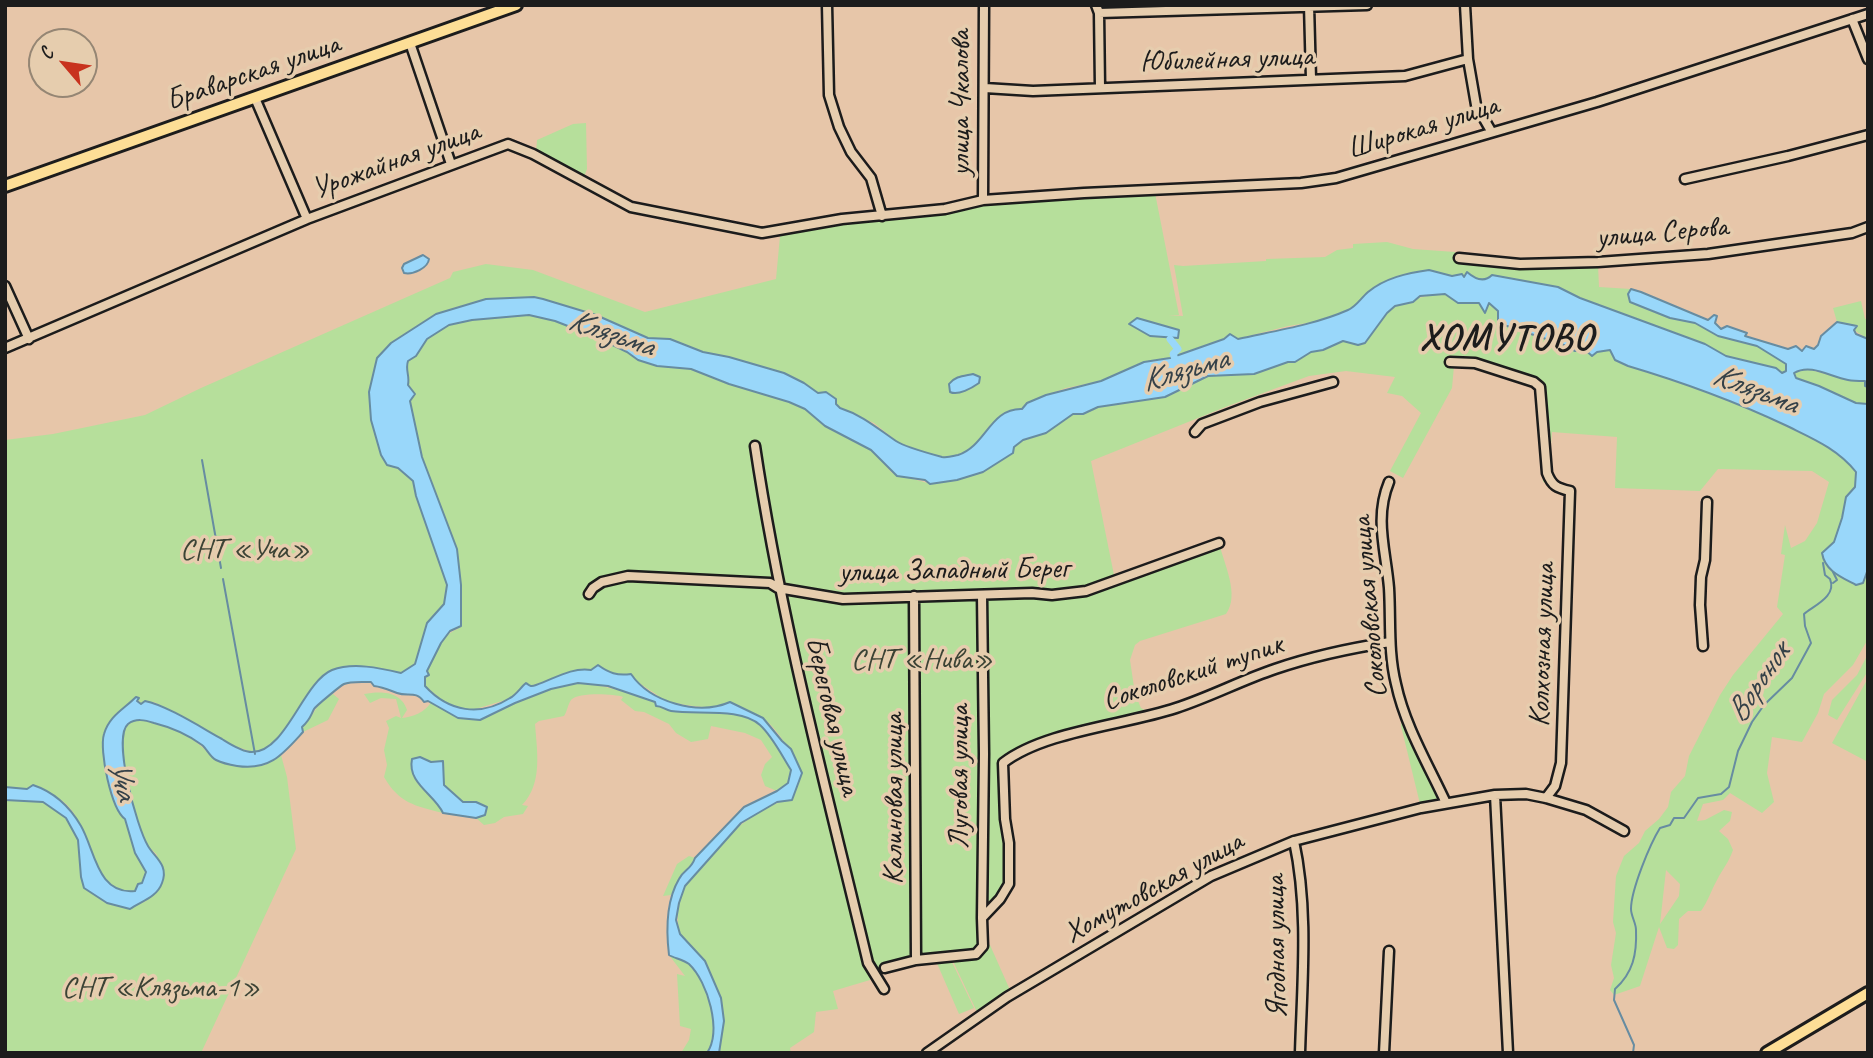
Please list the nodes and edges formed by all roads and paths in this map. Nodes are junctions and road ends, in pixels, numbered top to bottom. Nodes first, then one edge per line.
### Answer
1 (516, 5) edge
2 (827, 5) edge
3 (985, 5) edge
4 (1367, 5) edge
5 (1465, 5) edge
6 (1309, 6) edge
7 (1098, 9) edge
8 (1868, 14) edge
9 (1852, 19) junction
10 (410, 43) junction
11 (1468, 59) junction
12 (1868, 59) edge
13 (1311, 79) junction
14 (1100, 87) junction
15 (985, 88) junction
16 (255, 97) junction
17 (1491, 131) junction
18 (1868, 135) edge
19 (451, 164) junction
20 (1685, 179) dead end
21 (5, 186) edge
22 (980, 201) junction
23 (882, 216) junction
24 (307, 219) junction
25 (1868, 228) edge
26 (1459, 258) dead end
27 (5, 286) edge
28 (29, 339) junction
29 (5, 348) edge
30 (1450, 362) dead end
31 (1333, 382) dead end
32 (1195, 432) dead end
33 (755, 446) dead end
34 (1389, 482) dead end
35 (1707, 502) dead end
36 (1219, 543) dead end
37 (778, 588) junction
38 (589, 594) dead end
39 (982, 595) junction
40 (914, 596) junction
41 (1390, 642) junction
42 (1703, 646) dead end
43 (1494, 795) junction
44 (1545, 797) junction
45 (1446, 803) junction
46 (1624, 831) dead end
47 (1294, 841) junction
48 (982, 918) junction
49 (1389, 951) dead end
50 (916, 960) junction
51 (885, 968) dead end
52 (884, 989) dead end
53 (1868, 993) edge
54 (927, 1053) edge
55 (1300, 1053) edge
56 (1384, 1053) edge
57 (1507, 1053) edge
58 (1767, 1053) edge

1 - 10 main road, Браварская улица
2 - 23 street
3 - 15 street, улица Чкалова
4 - 6 street
5 - 11 street
6 - 7 street
6 - 13 street
7 - 14 street
8 - 9 street, Широкая улица
9 - 12 street
9 - 17 street, Широкая улица
10 - 16 main road, Браварская улица
10 - 19 street
11 - 13 street, Юбилейная улица
11 - 17 street
13 - 14 street, Юбилейная улица
14 - 15 street, Юбилейная улица
15 - 22 street, улица Чкалова
16 - 21 main road, Браварская улица
16 - 24 street
17 - 22 street, Широкая улица
18 - 20 street
19 - 23 street, Урожайная улица
19 - 24 street, Урожайная улица
22 - 23 street, Урожайная улица
24 - 28 street, Урожайная улица
25 - 26 street, улица Серова
27 - 28 street
28 - 29 street, Урожайная улица
30 - 44 street, Колхозная улица
31 - 32 street
33 - 37 street, Береговая улица
34 - 41 street, Соколовская улица
35 - 42 street
36 - 39 street, улица Западный Берег
37 - 38 street, улица Западный Берег
37 - 40 street, улица Западный Берег
37 - 52 street, Береговая улица
39 - 40 street, улица Западный Берег
39 - 48 street, Луговая улица
40 - 50 street, Калиновая улица
41 - 45 street, Соколовская улица
41 - 48 street, Соколовский тупик
43 - 44 street, Хомутовская улица
43 - 45 street, Хомутовская улица
43 - 57 street
44 - 46 street, Хомутовская улица
45 - 47 street, Хомутовская улица
47 - 54 street, Хомутовская улица
47 - 55 street, Ягодная улица
48 - 50 street, Луговая улица
49 - 56 street
50 - 51 street
53 - 58 main road

